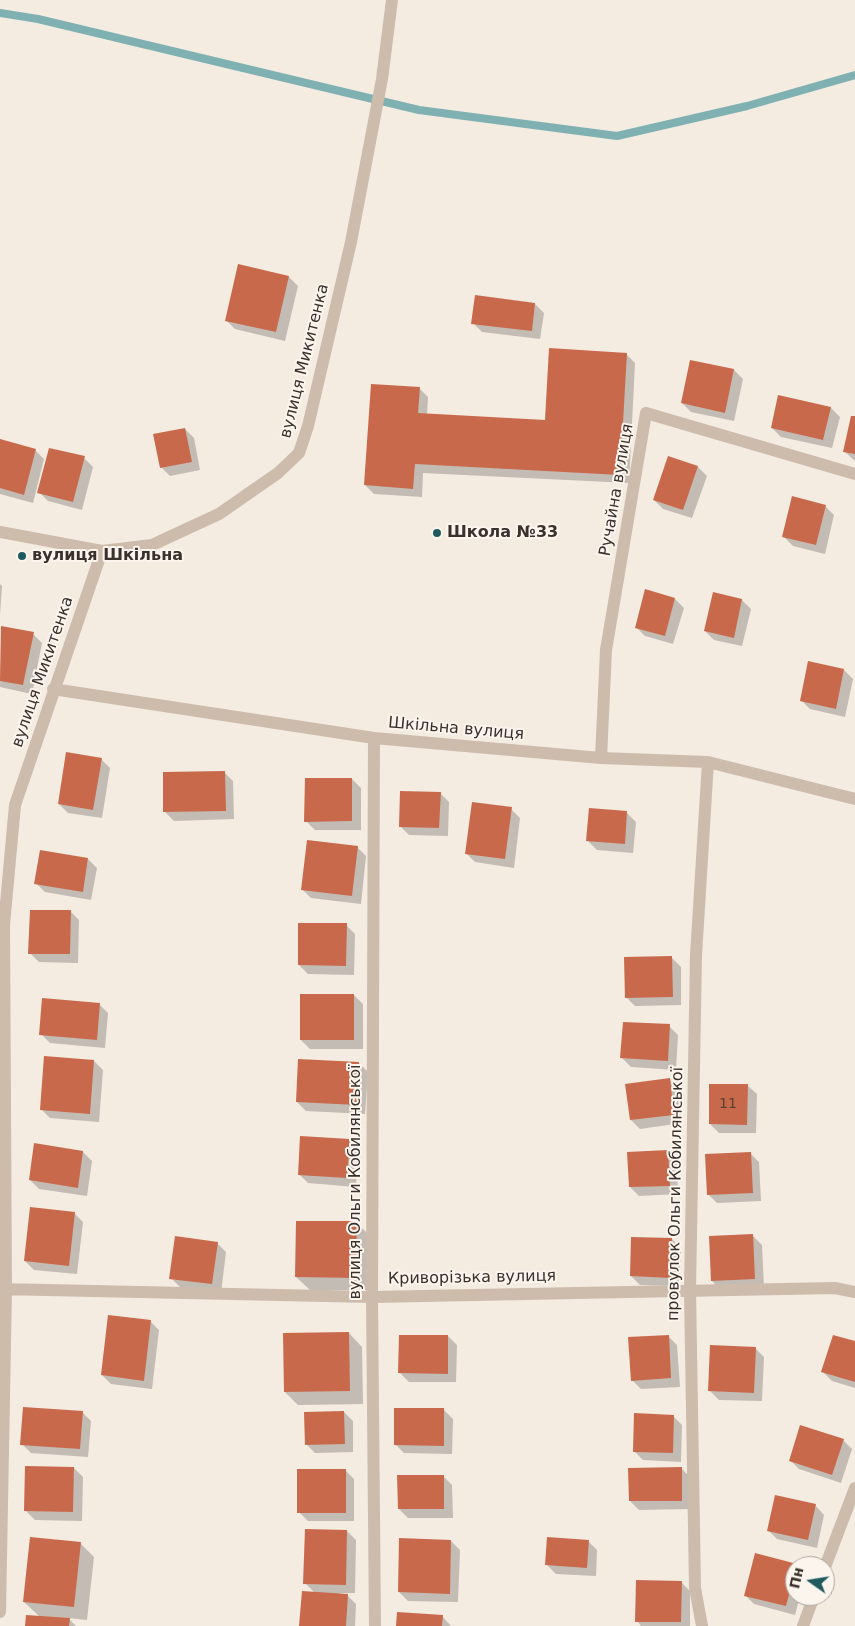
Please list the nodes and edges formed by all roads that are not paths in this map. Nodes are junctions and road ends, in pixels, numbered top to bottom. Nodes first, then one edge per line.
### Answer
1 (392, 0) edge
2 (855, 474) edge
3 (0, 532) edge
4 (102, 551) junction
5 (53, 689) junction
6 (374, 738) junction
7 (600, 758) junction
8 (708, 762) junction
9 (855, 799) edge
10 (2, 925) edge
11 (3, 1289) edge
12 (690, 1290) junction
13 (855, 1292) edge
14 (372, 1297) junction
15 (855, 1488) edge
16 (829, 1556) edge
17 (810, 1606) edge
18 (0, 1612) edge
19 (375, 1626) edge
20 (702, 1626) edge
21 (803, 1626) edge

1 - 4 street, вулиця Микитенка
2 - 7 street, Ручайна вулиця
3 - 4 street
4 - 5 street, вулиця Микитенка
5 - 6 street, Шкільна вулиця
5 - 10 street, вулиця Микитенка
6 - 7 street, Шкільна вулиця
6 - 14 street, вулиця Ольги Кобилянської
7 - 8 street, Шкільна вулиця
8 - 9 street, Шкільна вулиця
8 - 12 street, провулок Ольги Кобилянської
10 - 11 street, вулиця Микитенка
11 - 14 street, Криворізька вулиця
11 - 18 street, вулиця Микитенка
12 - 13 street, Криворізька вулиця
12 - 14 street, Криворізька вулиця
12 - 20 street, провулок Ольги Кобилянської
14 - 19 street, вулиця Ольги Кобилянської
15 - 16 street
17 - 21 street

